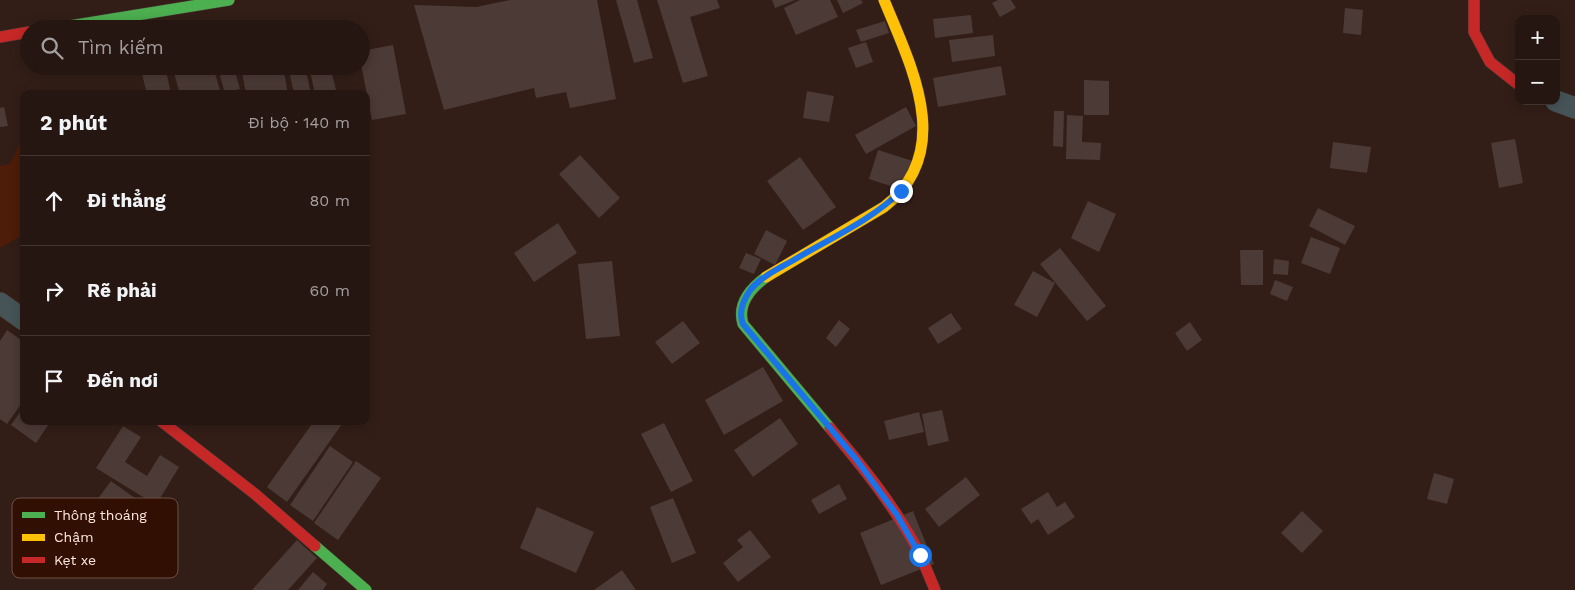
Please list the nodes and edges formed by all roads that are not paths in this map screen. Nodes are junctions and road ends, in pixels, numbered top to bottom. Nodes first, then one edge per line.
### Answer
1 (228, 0) edge
2 (884, 0) edge
3 (1474, 0) edge
4 (106, 20) edge
5 (20, 34) edge
6 (0, 37) edge
7 (1515, 82) edge
8 (1560, 102) edge
9 (1575, 108) edge
10 (0, 303) edge
11 (20, 317) edge
12 (166, 425) edge
13 (366, 590) edge
14 (935, 590) edge

1 - 4 street
2 - 14 street
3 - 7 street
5 - 6 street
8 - 9 street
10 - 11 street
12 - 13 street

